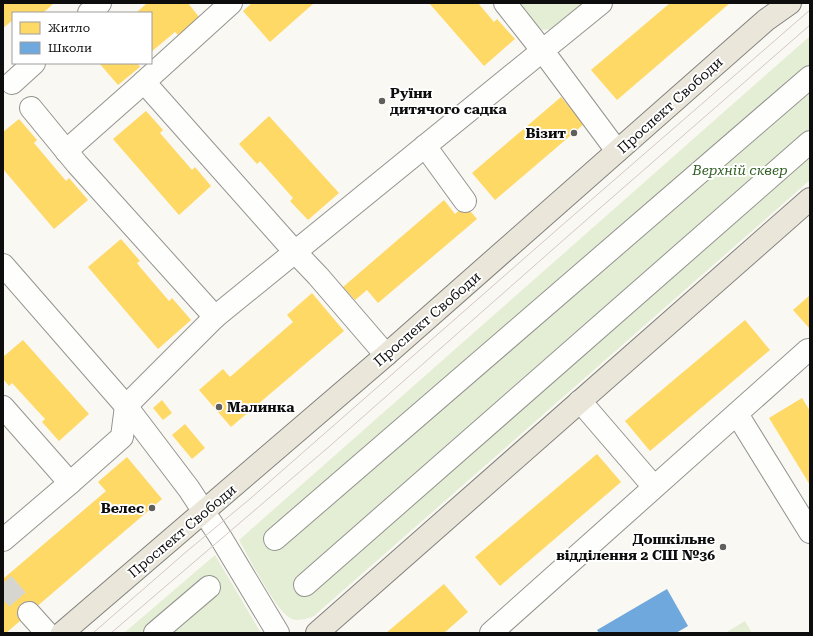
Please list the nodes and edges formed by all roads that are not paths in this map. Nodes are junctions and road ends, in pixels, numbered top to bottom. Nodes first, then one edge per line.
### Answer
1 (100, 3) edge
2 (231, 3) edge
3 (505, 3) edge
4 (601, 3) edge
5 (790, 3) edge
6 (90, 12) edge
7 (542, 50) junction
8 (33, 64) edge
9 (810, 77) edge
10 (144, 82) junction
11 (12, 83) dead end
12 (31, 108) dead end
13 (810, 142) edge
14 (425, 146) junction
15 (66, 151) junction
16 (617, 151) junction
17 (810, 199) edge
18 (465, 201) dead end
19 (295, 252) junction
20 (3, 265) edge
21 (215, 317) junction
22 (810, 350) edge
23 (386, 355) junction
24 (580, 401) junction
25 (126, 406) junction
26 (3, 407) edge
27 (736, 414) junction
28 (70, 483) junction
29 (654, 487) junction
30 (204, 511) junction
31 (810, 532) edge
32 (275, 539) dead end
33 (3, 540) edge
34 (304, 585) dead end
35 (209, 587) dead end
36 (29, 613) tunnel mouth
37 (47, 633) edge
38 (62, 633) edge
39 (155, 633) edge
40 (278, 633) edge
41 (317, 633) edge
42 (491, 633) edge

1 - 6 street
2 - 10 street
3 - 7 street
4 - 7 street
5 - 16 main road, Проспект Свободи
7 - 14 street
7 - 16 street
8 - 11 street
9 - 32 street
10 - 15 street
10 - 19 street
12 - 15 street
13 - 34 street
14 - 18 street
14 - 19 street
15 - 21 street
16 - 23 main road, Проспект Свободи
17 - 24 main road
19 - 21 street
19 - 23 street
20 - 25 street
21 - 25 street
22 - 27 street
23 - 30 main road, Проспект Свободи
24 - 29 street
24 - 41 main road
25 - 28 street
25 - 30 street
26 - 28 street
27 - 29 street
27 - 31 street
28 - 33 street
29 - 42 street
30 - 38 main road, Проспект Свободи
30 - 40 street
35 - 39 street
36 - 37 street

